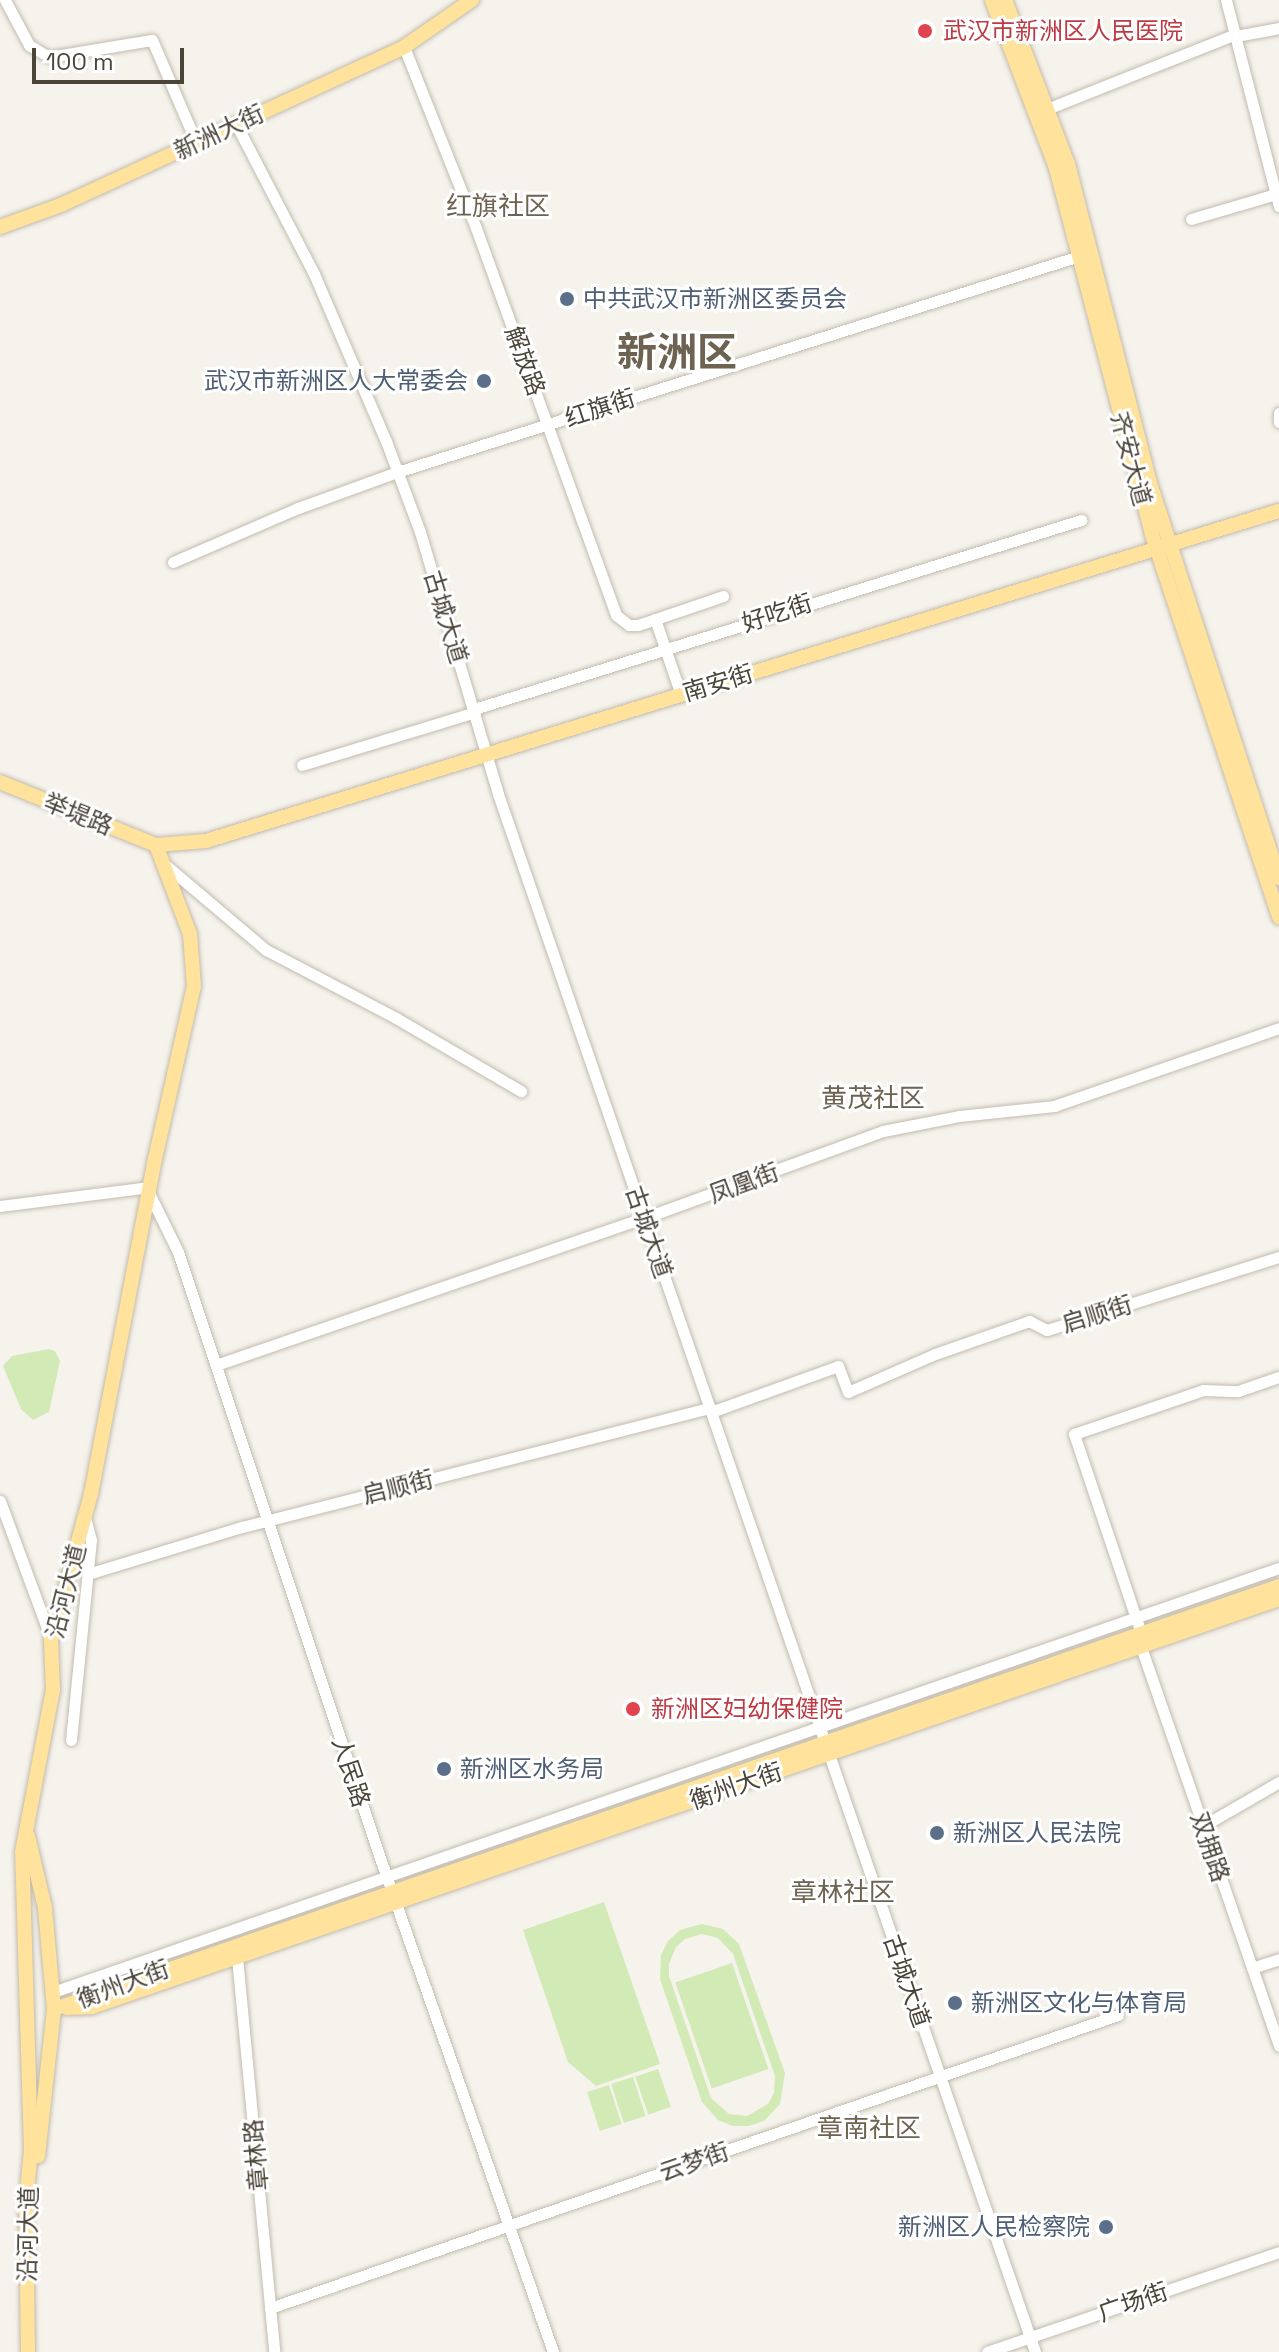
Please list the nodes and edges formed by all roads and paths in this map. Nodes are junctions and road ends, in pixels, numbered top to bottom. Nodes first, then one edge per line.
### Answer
1 (5, 0) edge
2 (472, 0) edge
3 (992, 0) edge
4 (1005, 0) edge
5 (1226, 0) edge
6 (1279, 28) edge
7 (1236, 35) junction
8 (404, 47) junction
9 (1049, 108) junction
10 (236, 124) junction
11 (196, 142) junction
12 (1276, 194) junction
13 (1279, 206) edge
14 (1191, 219) dead end
15 (0, 227) edge
16 (1079, 256) junction
17 (1279, 413) edge
18 (1279, 422) edge
19 (549, 424) junction
20 (397, 472) junction
21 (1279, 511) edge
22 (1081, 520) dead end
23 (1162, 547) junction
24 (173, 562) dead end
25 (723, 596) dead end
26 (655, 619) junction
27 (665, 649) junction
28 (681, 695) junction
29 (475, 711) junction
30 (487, 754) junction
31 (302, 765) dead end
32 (0, 782) edge
33 (156, 845) junction
34 (162, 862) junction
35 (1279, 878) edge
36 (1279, 917) edge
37 (1279, 1028) edge
38 (521, 1091) dead end
39 (149, 1190) junction
40 (0, 1206) edge
41 (644, 1218) junction
42 (1279, 1257) edge
43 (216, 1365) junction
44 (1279, 1377) edge
45 (710, 1410) junction
46 (0, 1501) edge
47 (85, 1517) junction
48 (267, 1521) junction
49 (1279, 1568) edge
50 (88, 1574) junction
51 (1279, 1586) edge
52 (1279, 1599) edge
53 (1136, 1618) junction
54 (51, 1640) junction
55 (1141, 1640) junction
56 (819, 1726) junction
57 (71, 1740) dead end
58 (827, 1748) junction
59 (1279, 1782) edge
60 (1203, 1826) junction
61 (27, 1828) junction
62 (386, 1875) junction
63 (394, 1897) junction
64 (237, 1957) junction
65 (1279, 1959) edge
66 (1252, 1968) junction
67 (53, 1992) junction
68 (54, 2009) junction
69 (1118, 2015) dead end
70 (1279, 2046) edge
71 (940, 2077) junction
72 (28, 2182) junction
73 (509, 2226) junction
74 (1279, 2252) edge
75 (270, 2308) junction
76 (1030, 2337) junction
77 (28, 2352) edge
78 (274, 2352) edge
79 (553, 2352) edge
80 (987, 2352) edge
81 (1035, 2352) edge

1 - 11 street
2 - 8 main road, 新洲大街
3 - 16 main road, 齐安大道
4 - 9 main road, 齐安大道
5 - 7 street
6 - 7 street
7 - 9 street
7 - 12 street
8 - 10 main road, 新洲大街
8 - 19 street, 解放路
9 - 23 main road, 齐安大道
10 - 11 main road, 新洲大街
10 - 20 street, 古城大道
11 - 15 main road, 新洲大街
12 - 13 street
12 - 14 street
16 - 19 street, 红旗街
16 - 23 main road, 齐安大道
17 - 18 street
19 - 20 street, 红旗街
19 - 26 street, 解放路
20 - 24 street, 红旗街
20 - 29 street, 古城大道
21 - 23 main road, 南安街
22 - 27 street, 好吃街
23 - 28 main road, 南安街
23 - 35 main road, 齐安大道
23 - 36 main road, 齐安大道
25 - 26 street, 解放路
26 - 27 street
27 - 28 street
27 - 29 street, 好吃街
28 - 30 main road, 南安街
29 - 30 street, 古城大道
29 - 31 street, 好吃街
30 - 33 main road, 南安街
30 - 41 street, 古城大道
32 - 33 main road, 举堤路
33 - 34 main road, 沿河大道
34 - 38 street
34 - 39 main road, 沿河大道
37 - 41 street, 凤凰街
39 - 40 street
39 - 43 street, 人民路
39 - 47 main road, 沿河大道
41 - 43 street, 凤凰街
41 - 45 street, 古城大道
42 - 45 street, 启顺街
43 - 48 street, 人民路
44 - 53 street, 双拥路
45 - 48 street, 启顺街
45 - 56 street, 古城大道
46 - 54 street
47 - 50 street
47 - 54 main road, 沿河大道
48 - 50 street, 启顺街
48 - 62 street, 人民路
49 - 53 street
50 - 57 street
51 - 55 main road, 衡州大街
52 - 55 main road, 衡州大街
53 - 55 street, 双拥路
53 - 56 street
54 - 61 main road, 沿河大道
55 - 58 main road, 衡州大街
55 - 60 street, 双拥路
56 - 58 street, 古城大道
56 - 62 street
58 - 63 main road, 衡州大街
58 - 71 street, 古城大道
59 - 60 street
60 - 66 street, 双拥路
61 - 67 main road
61 - 72 main road, 沿河大道
62 - 63 street, 人民路
62 - 67 street
63 - 64 main road, 衡州大街
63 - 68 main road, 衡州大街
63 - 73 street, 人民路
64 - 68 main road, 衡州大街
64 - 75 street, 章林路
65 - 66 street
66 - 70 street, 双拥路
67 - 68 main road
68 - 72 main road
69 - 71 street, 云梦街
71 - 73 street, 云梦街
71 - 76 street, 古城大道
72 - 77 main road, 沿河大道
73 - 75 street, 云梦街
73 - 79 street, 人民路
74 - 76 street, 广场街
75 - 78 street, 章林路
76 - 80 street, 广场街
76 - 81 street, 古城大道

